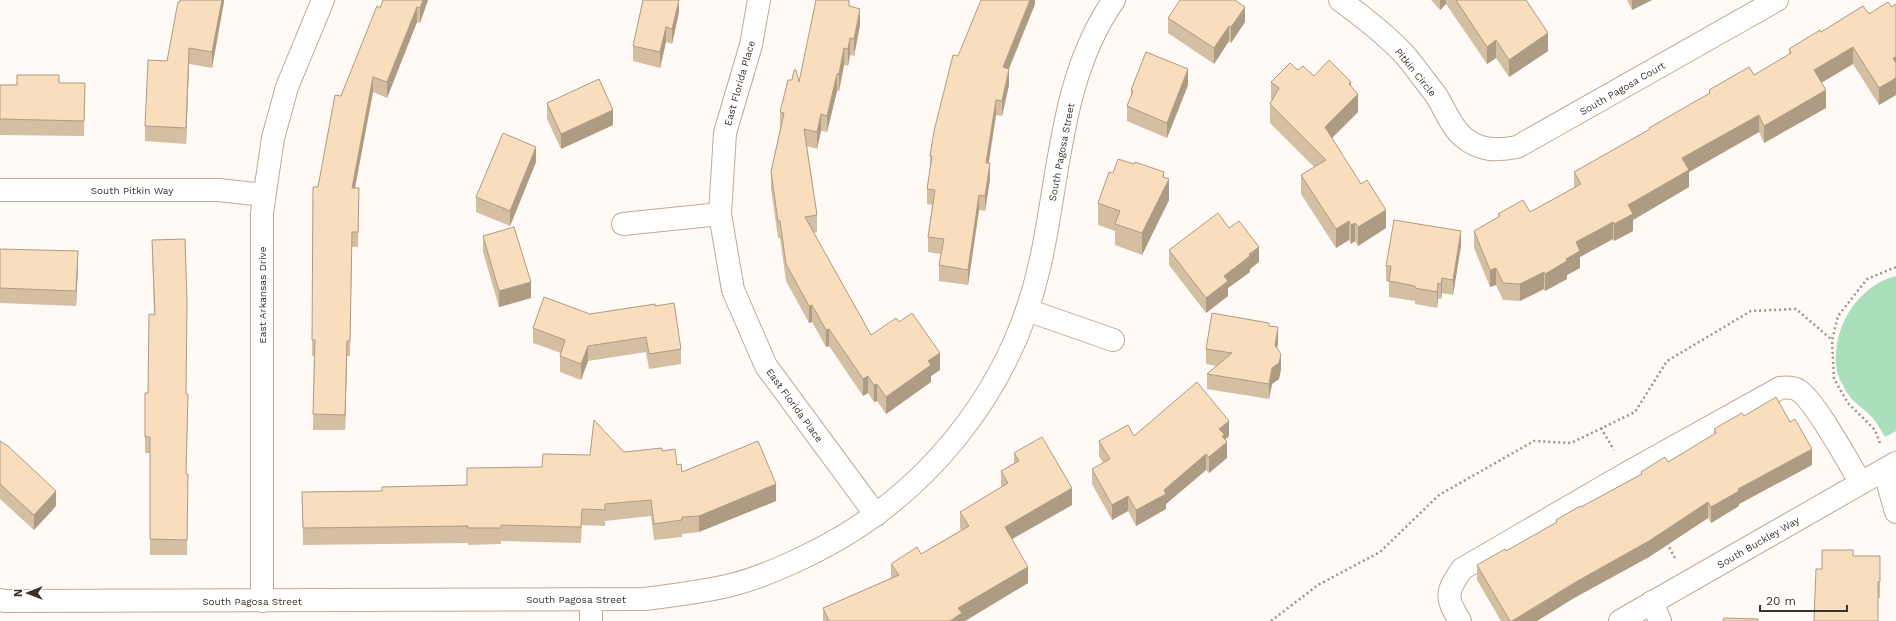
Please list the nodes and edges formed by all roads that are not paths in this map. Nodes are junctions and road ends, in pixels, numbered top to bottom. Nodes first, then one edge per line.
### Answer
1 (323, 0) edge
2 (759, 0) edge
3 (1114, 0) edge
4 (1340, 0) edge
5 (1777, 0) edge
6 (1463, 137) joint
7 (0, 190) edge
8 (264, 195) junction
9 (720, 214) junction
10 (623, 224) dead end
11 (1027, 310) junction
12 (1113, 340) dead end
13 (1890, 466) edge
14 (1861, 483) junction
15 (1896, 512) edge
16 (876, 515) junction
17 (591, 599) junction
18 (0, 600) edge
19 (262, 600) junction
20 (1656, 612) edge
21 (591, 621) edge
22 (1460, 621) edge
23 (1620, 621) edge

1 - 8 street, East Arkansas Drive
2 - 9 street, East Florida Place
3 - 11 street, South Pagosa Street
4 - 6 street, Pitkin Circle
5 - 6 street, South Pagosa Court
7 - 8 street, South Pitkin Way
8 - 19 street, East Arkansas Drive
9 - 10 street
9 - 16 street, East Florida Place
11 - 12 street
11 - 16 street, South Pagosa Street
13 - 14 street, South Buckley Way
13 - 15 street
14 - 20 street, South Buckley Way
14 - 22 street
16 - 17 street, South Pagosa Street
17 - 19 street, South Pagosa Street
17 - 21 street
18 - 19 street, South Pagosa Street
20 - 23 street, South Buckley Way

